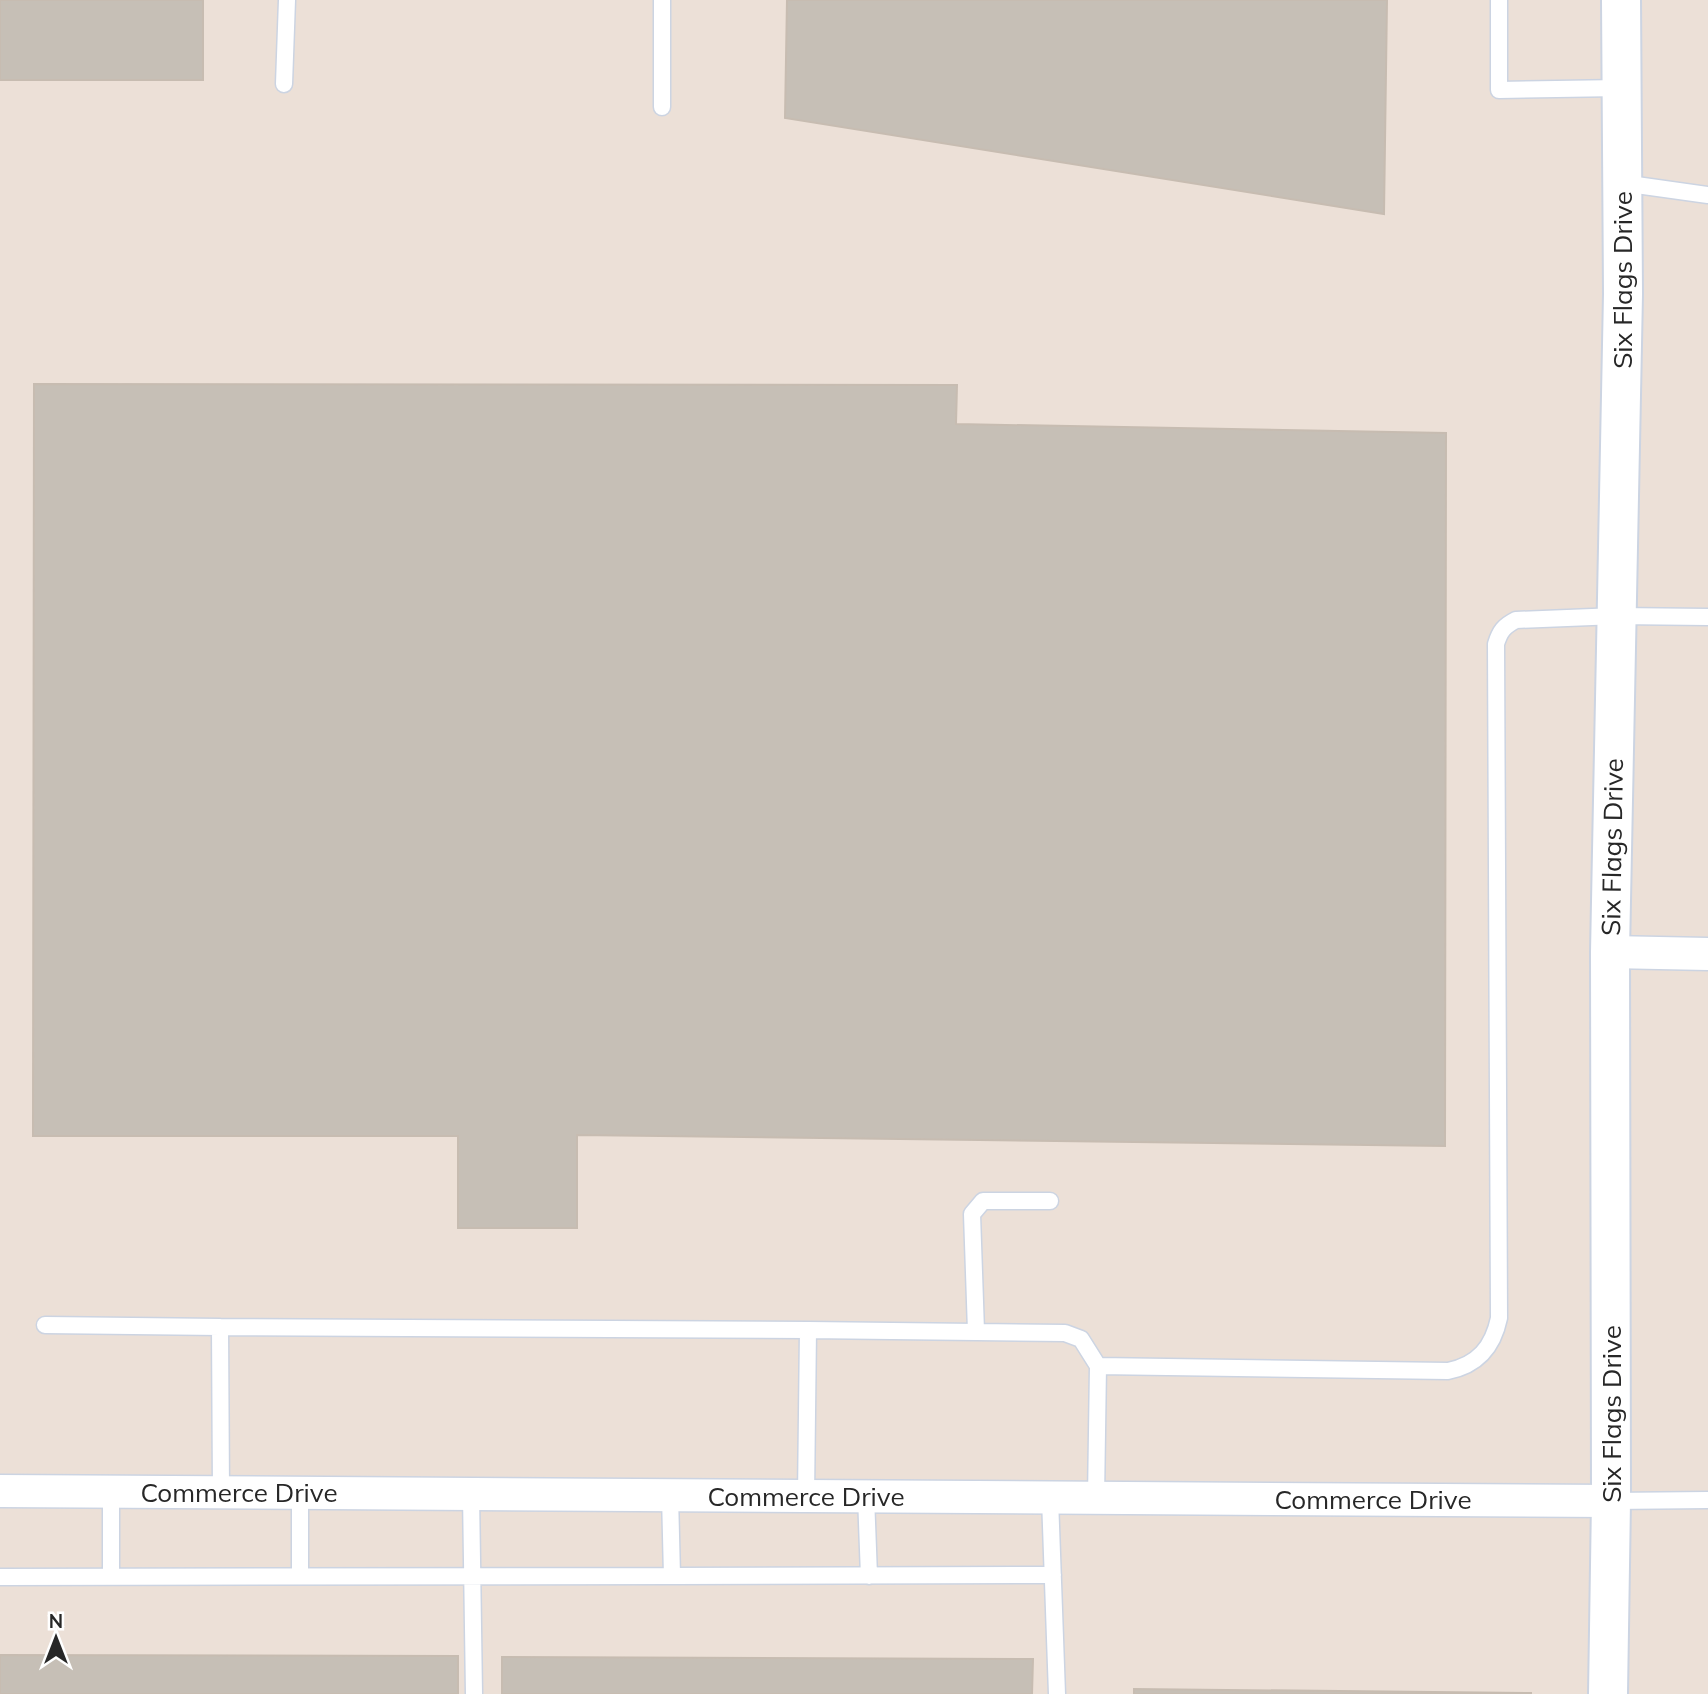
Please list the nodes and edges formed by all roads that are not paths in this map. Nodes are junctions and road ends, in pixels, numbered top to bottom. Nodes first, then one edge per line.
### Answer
1 (287, 0) edge
2 (662, 0) edge
3 (1499, 0) edge
4 (1621, 0) edge
5 (284, 84) dead end
6 (1622, 88) junction
7 (662, 107) dead end
8 (1622, 183) junction
9 (1708, 195) edge
10 (1617, 616) junction
11 (1708, 617) edge
12 (1610, 952) junction
13 (1708, 954) edge
14 (1050, 1201) dead end
15 (45, 1325) dead end
16 (220, 1327) junction
17 (808, 1330) junction
18 (976, 1331) junction
19 (1098, 1366) junction
20 (0, 1491) edge
21 (111, 1492) junction
22 (221, 1492) junction
23 (300, 1493) junction
24 (471, 1494) junction
25 (670, 1495) junction
26 (806, 1496) junction
27 (866, 1496) junction
28 (1050, 1498) junction
29 (1096, 1498) junction
30 (1708, 1500) edge
31 (1611, 1501) junction
32 (472, 1575) junction
33 (1053, 1575) junction
34 (111, 1576) junction
35 (300, 1576) junction
36 (672, 1576) junction
37 (869, 1576) junction
38 (0, 1577) edge
39 (474, 1694) edge
40 (1057, 1694) edge
41 (1608, 1694) edge

1 - 5 lane
2 - 7 lane
3 - 6 lane
4 - 6 street, Six Flags Drive
6 - 8 street, Six Flags Drive
8 - 9 lane
8 - 10 street, Six Flags Drive
10 - 11 lane
10 - 12 street, Six Flags Drive
10 - 19 lane
12 - 13 street
12 - 31 street, Six Flags Drive
14 - 18 lane
15 - 16 lane
16 - 17 lane
16 - 22 lane
17 - 18 lane
17 - 26 lane
18 - 19 lane
19 - 29 lane
20 - 21 street, Commerce Drive
21 - 22 street, Commerce Drive
21 - 34 lane
22 - 23 street, Commerce Drive
23 - 24 street, Commerce Drive
23 - 35 lane
24 - 25 street, Commerce Drive
24 - 32 lane
25 - 26 street, Commerce Drive
25 - 36 lane
26 - 27 street, Commerce Drive
27 - 28 street, Commerce Drive
27 - 37 lane
28 - 29 street, Commerce Drive
28 - 33 lane
29 - 31 street, Commerce Drive
30 - 31 lane
31 - 41 street, Six Flags Drive
32 - 35 lane
32 - 36 lane
32 - 39 lane
33 - 37 lane
33 - 40 lane
34 - 35 lane
34 - 38 lane
36 - 37 lane

